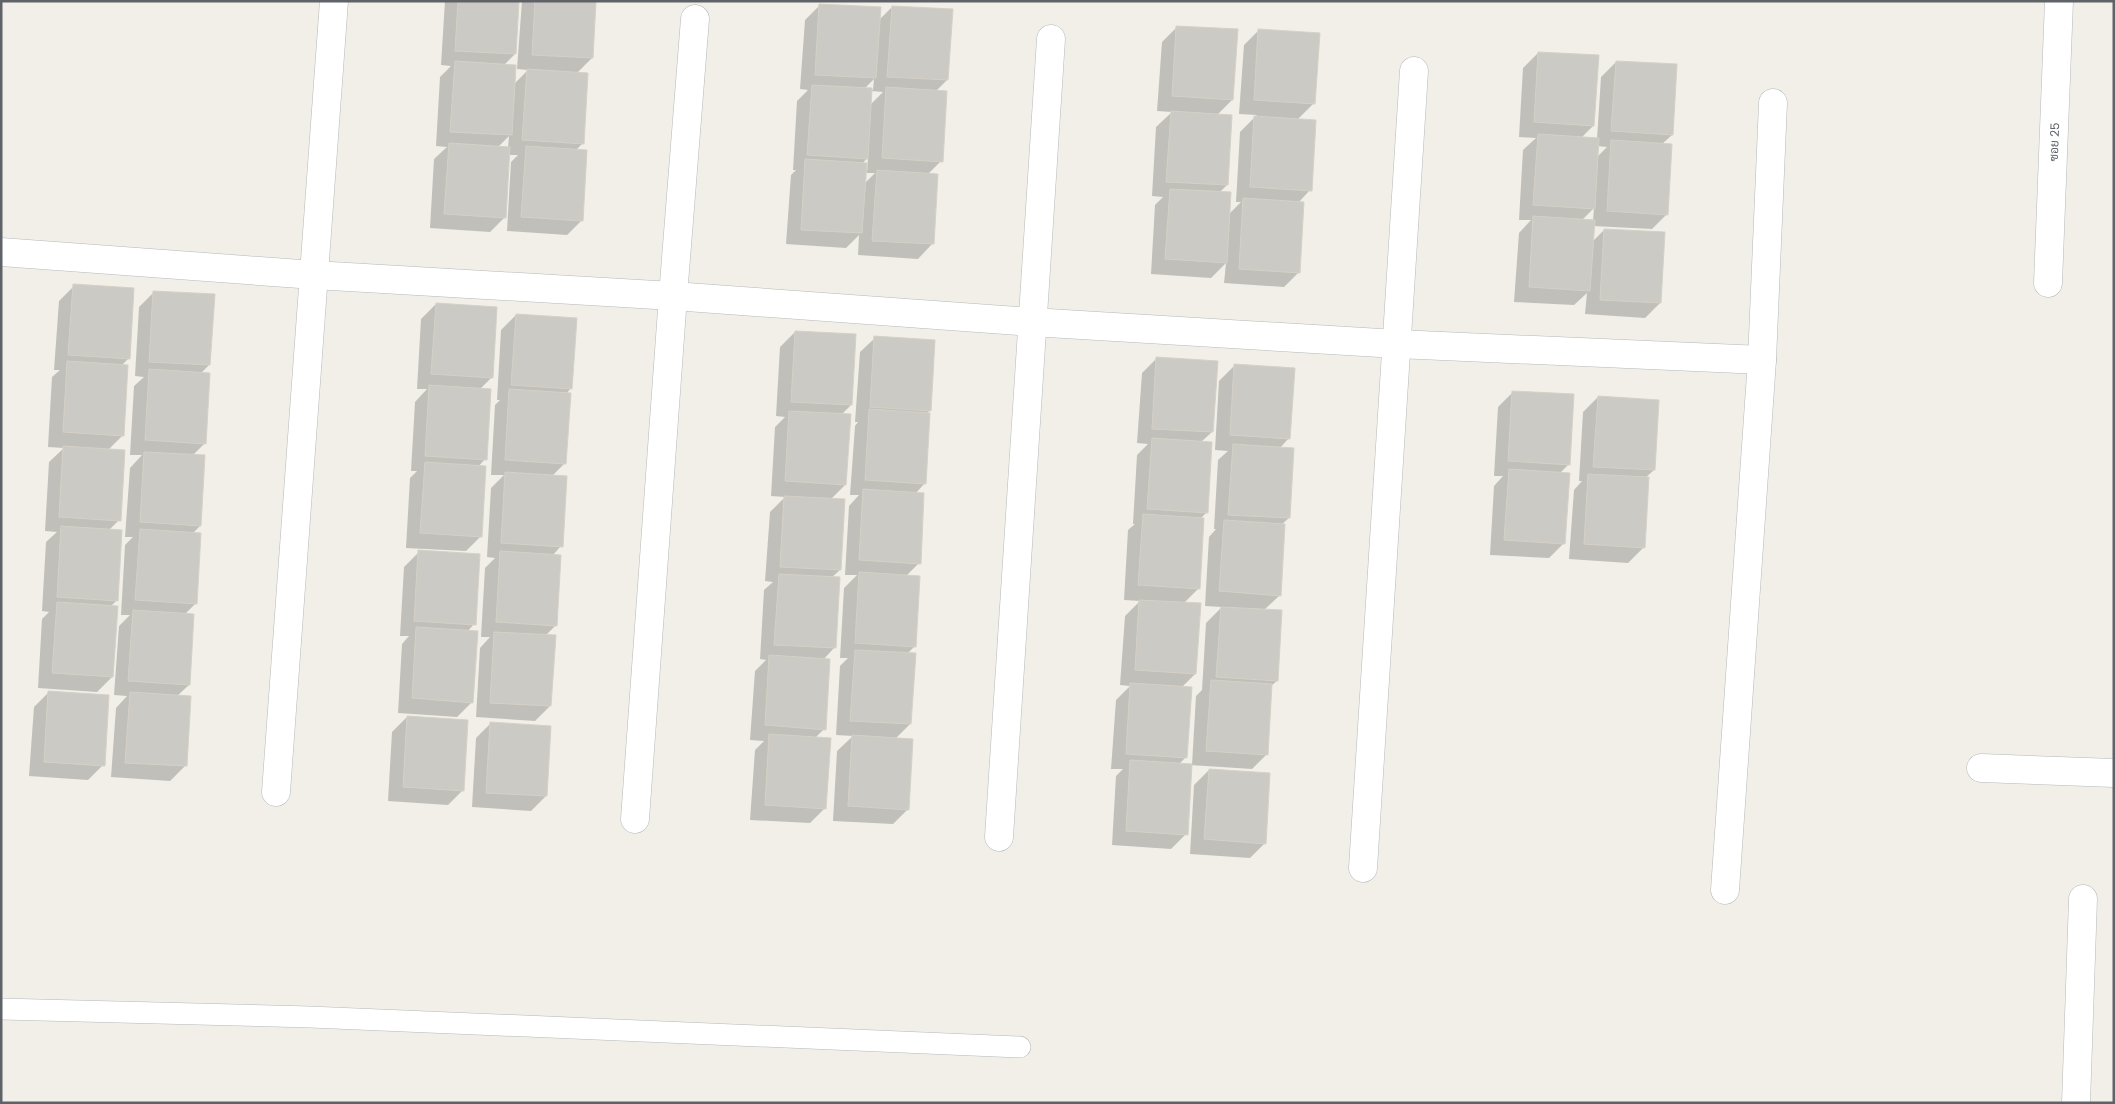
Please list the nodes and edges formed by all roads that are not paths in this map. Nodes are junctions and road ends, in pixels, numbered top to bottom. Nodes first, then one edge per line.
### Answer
1 (334, 1) edge
2 (2059, 1) edge
3 (695, 19) dead end
4 (1051, 39) dead end
5 (1414, 71) dead end
6 (1773, 103) dead end
7 (1, 252) edge
8 (314, 275) junction
9 (2048, 283) dead end
10 (673, 296) junction
11 (1031, 322) junction
12 (1396, 344) junction
13 (1762, 360) junction
14 (1980, 768) dead end
15 (2114, 773) edge
16 (276, 792) dead end
17 (636, 819) dead end
18 (999, 836) dead end
19 (1363, 868) dead end
20 (1725, 890) dead end
21 (2083, 899) dead end
22 (1, 1009) edge
23 (1020, 1047) dead end
24 (2076, 1103) edge

1 - 8 street
2 - 9 street, ซอย 25
3 - 10 street
4 - 11 street
5 - 12 street
6 - 13 street
7 - 8 street
8 - 10 street
8 - 16 street
10 - 11 street
10 - 17 street
11 - 12 street
11 - 18 street
12 - 13 street
12 - 19 street
13 - 20 street
14 - 15 street
21 - 24 street
22 - 23 lane

